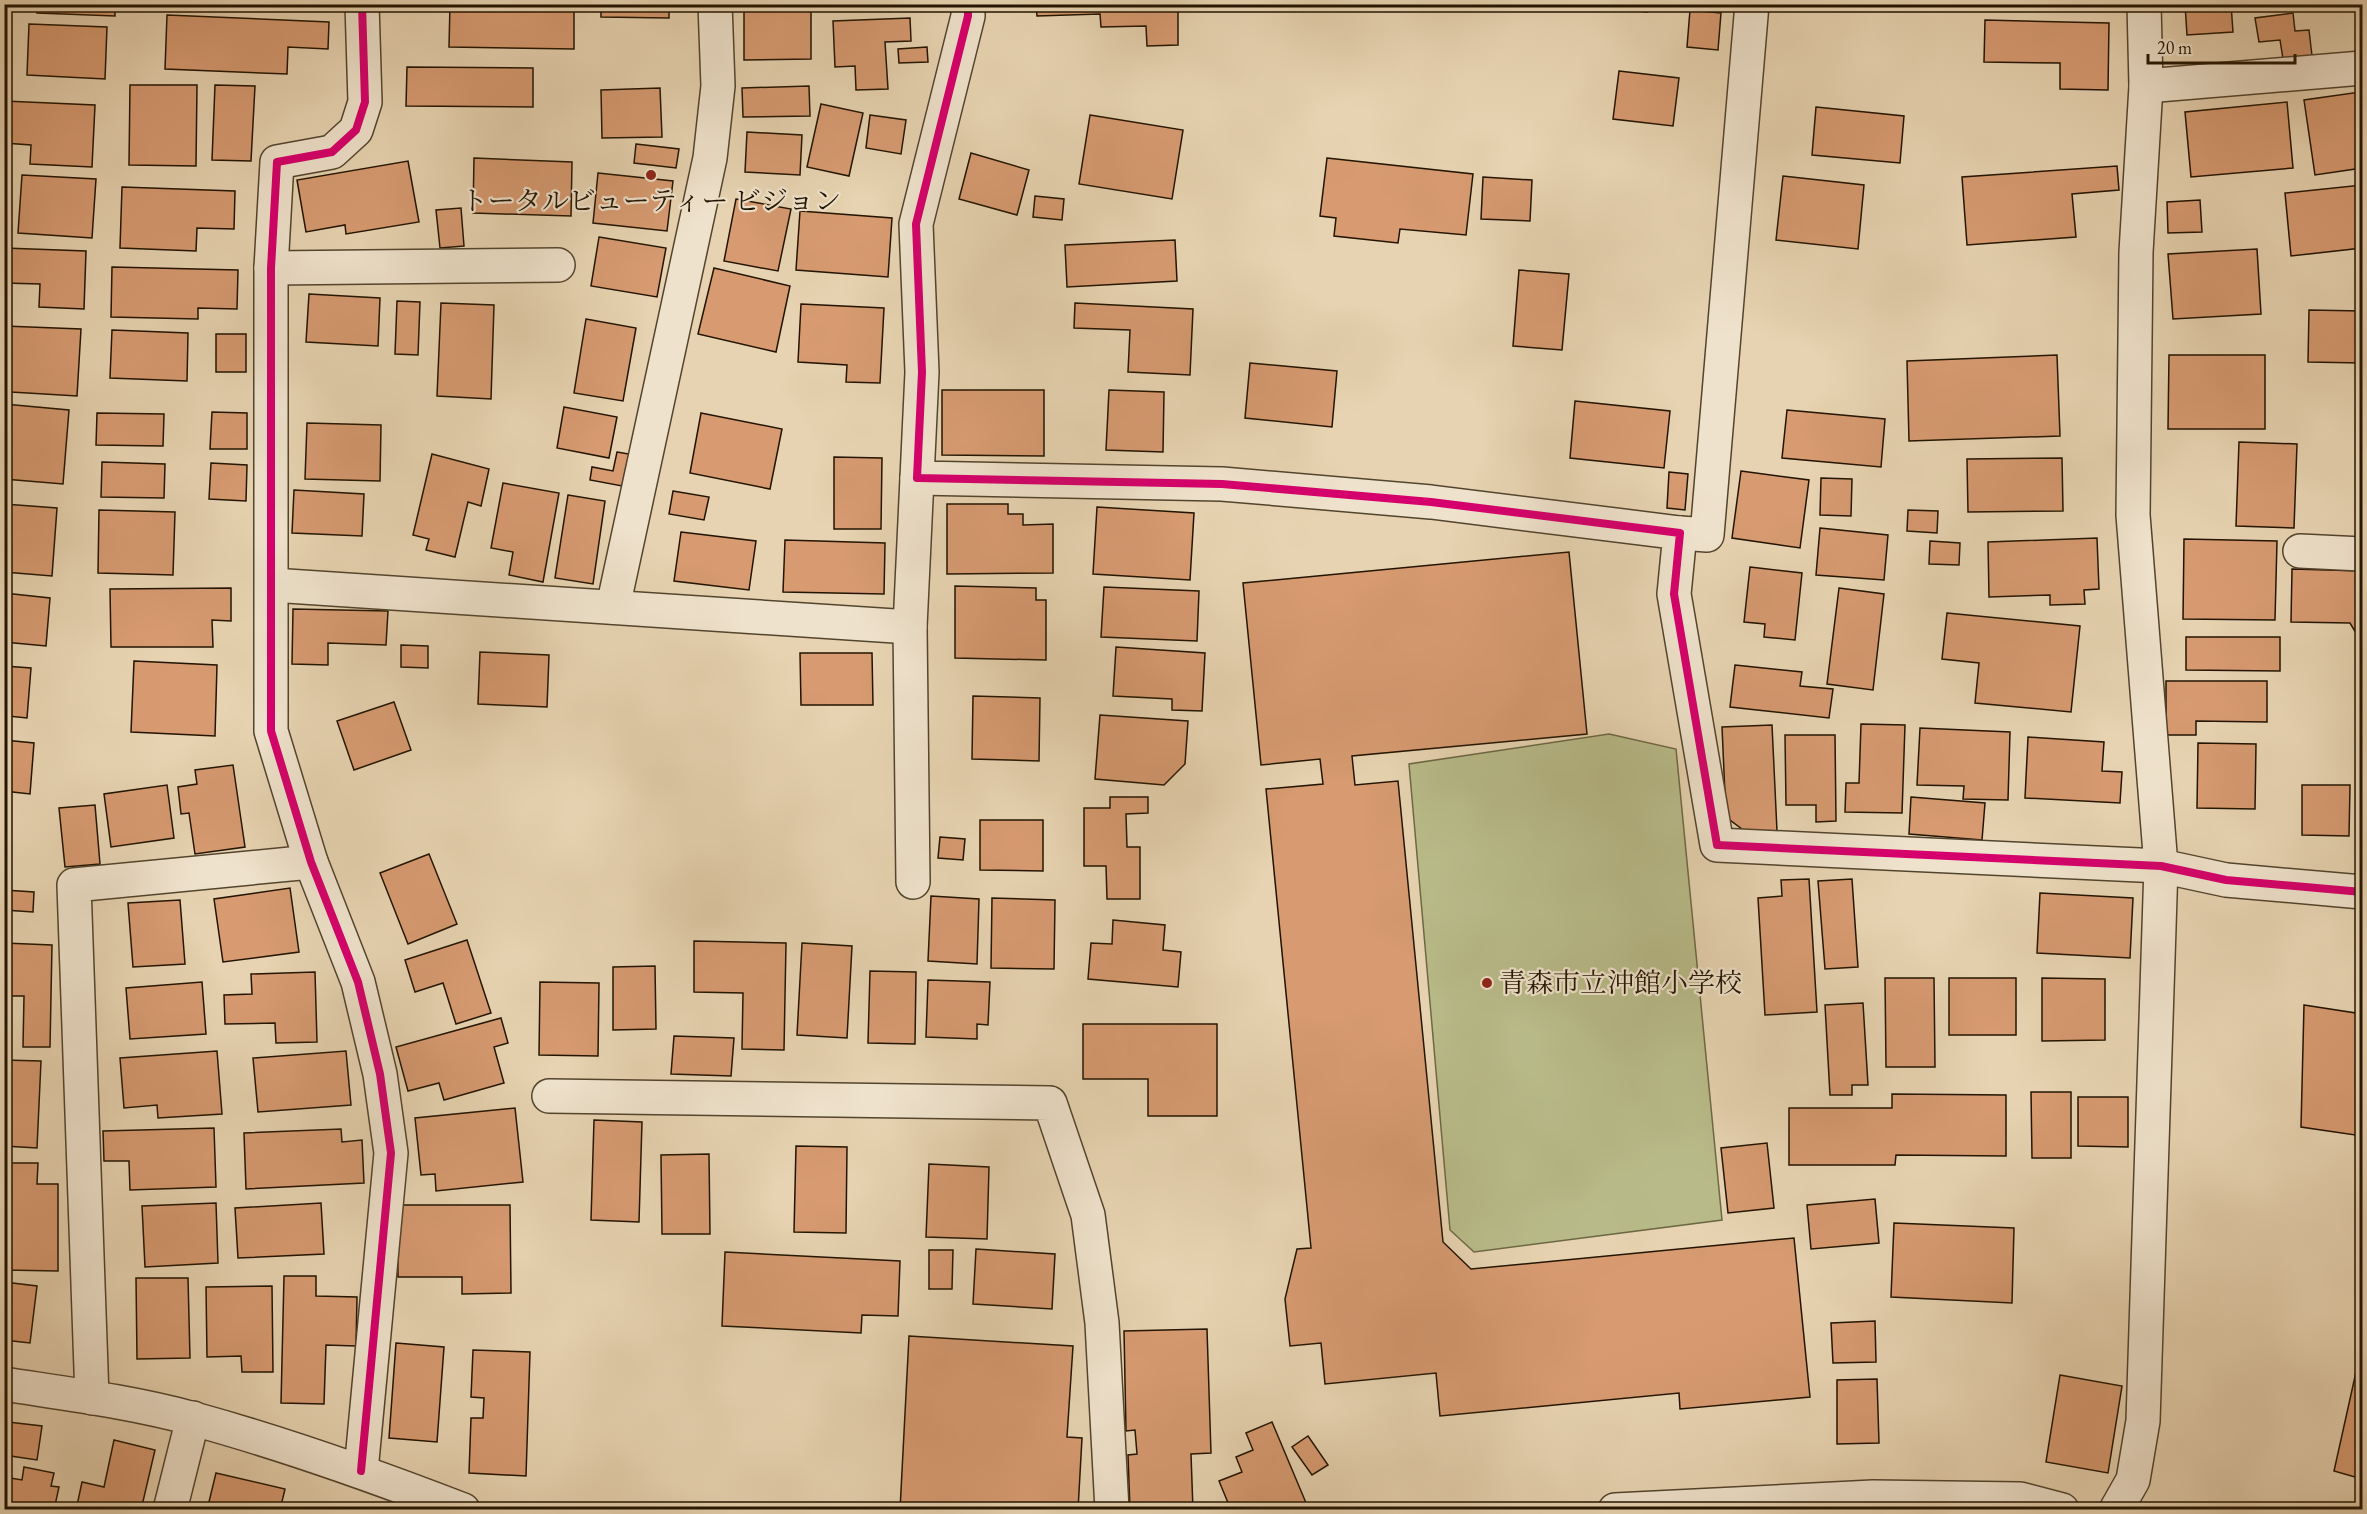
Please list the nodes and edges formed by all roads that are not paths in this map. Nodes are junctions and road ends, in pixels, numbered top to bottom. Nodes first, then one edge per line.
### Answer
1 (362, 4) edge
2 (715, 4) edge
3 (968, 4) edge
4 (1752, 4) edge
5 (2144, 4) edge
6 (2362, 68) edge
7 (2146, 86) junction
8 (558, 264) dead end
9 (271, 268) junction
10 (917, 478) junction
11 (1680, 533) junction
12 (2300, 551) dead end
13 (2362, 554) edge
14 (272, 585) junction
15 (613, 607) junction
16 (910, 627) junction
17 (311, 862) junction
18 (2161, 866) junction
19 (913, 882) dead end
20 (2362, 892) edge
21 (549, 1096) dead end
22 (4, 1384) edge
23 (92, 1398) junction
24 (193, 1418) junction
25 (361, 1471) junction
26 (170, 1509) edge
27 (463, 1509) edge
28 (1112, 1509) edge
29 (1615, 1509) edge
30 (2062, 1509) edge
31 (2116, 1509) edge

1 - 9 street
2 - 15 street
3 - 10 street
4 - 11 street
5 - 7 street
6 - 7 street
7 - 18 street
8 - 9 street
9 - 14 street
10 - 11 street
10 - 16 street
11 - 18 street
12 - 13 street
14 - 15 street
14 - 17 street
15 - 16 street
16 - 19 street
17 - 23 street
17 - 25 street
18 - 20 street
18 - 31 street
21 - 28 street
22 - 23 street
23 - 24 street
24 - 25 street
24 - 26 street
25 - 27 street
29 - 30 street

